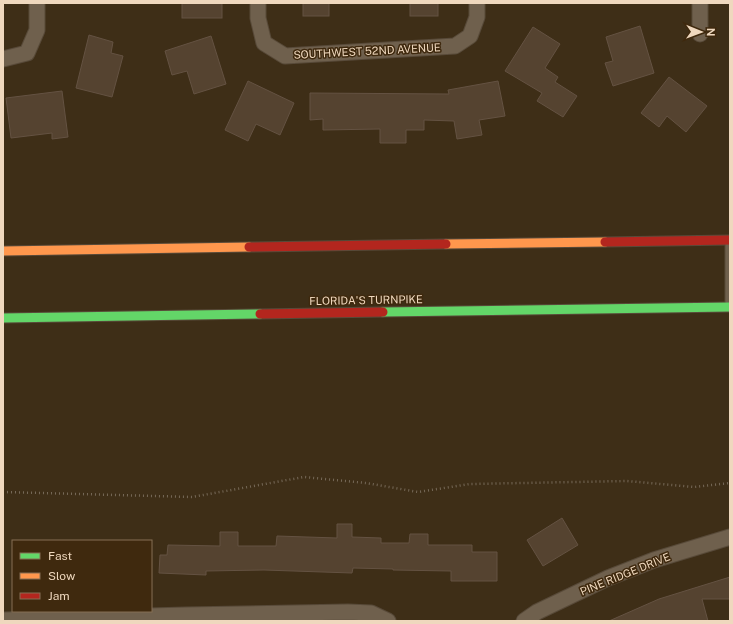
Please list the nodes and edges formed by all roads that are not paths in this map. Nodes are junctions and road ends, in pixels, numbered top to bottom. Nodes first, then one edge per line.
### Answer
1 (37, 3) edge
2 (258, 3) edge
3 (477, 3) edge
4 (700, 3) edge
5 (700, 34) dead end
6 (3, 59) edge
7 (730, 240) edge
8 (3, 251) edge
9 (729, 307) edge
10 (3, 318) edge
11 (730, 537) edge
12 (186, 618) edge
13 (3, 620) edge
14 (388, 621) edge
15 (524, 621) edge

1 - 6 street
2 - 3 street, SOUTHWEST 52ND AVENUE
4 - 5 street
7 - 8 highway
7 - 9 lane
9 - 10 highway, FLORIDA'S TURNPIKE
11 - 15 street, PINE RIDGE DRIVE
12 - 13 street
12 - 14 street

